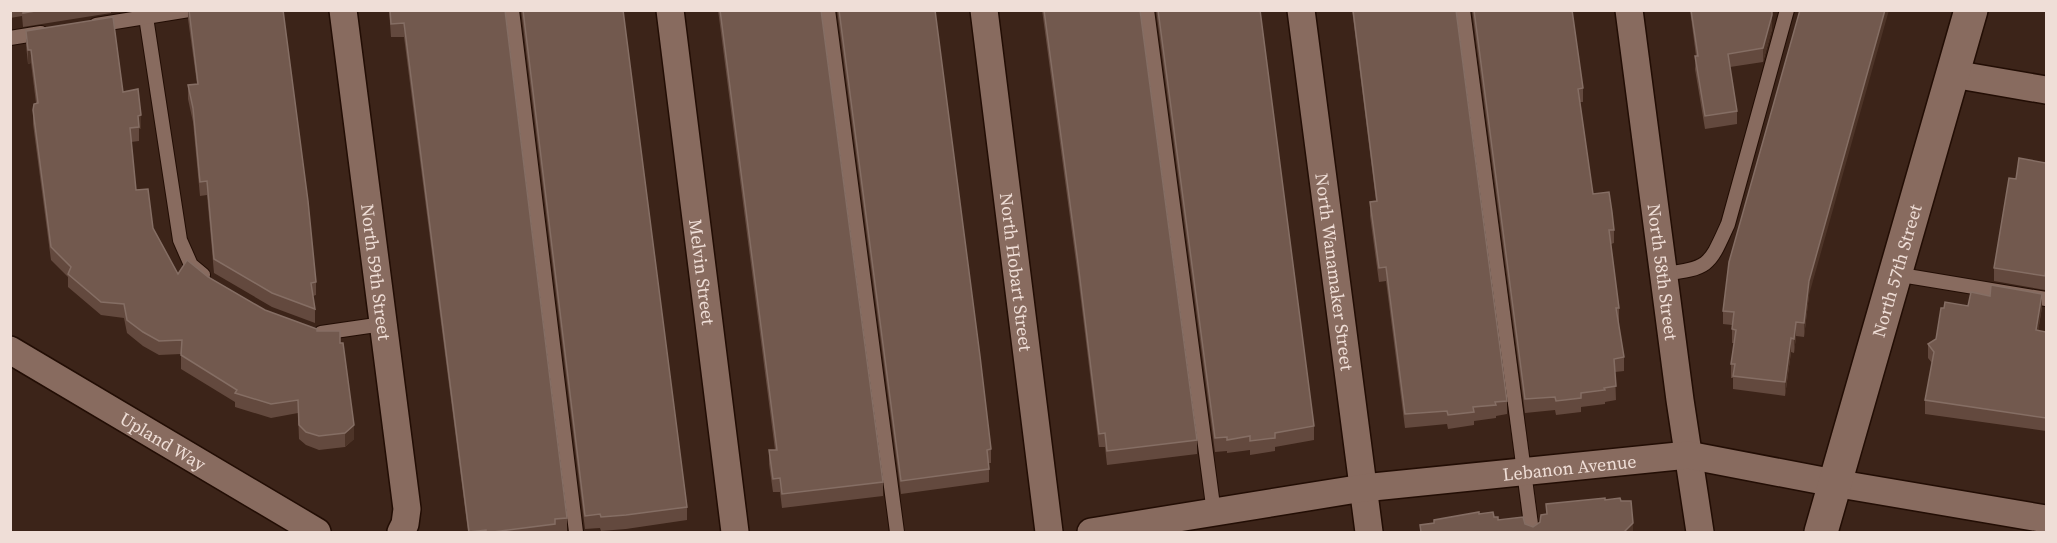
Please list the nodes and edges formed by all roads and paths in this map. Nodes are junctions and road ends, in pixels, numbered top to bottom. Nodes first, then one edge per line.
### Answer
1 (189, 10) edge
2 (342, 10) edge
3 (512, 10) edge
4 (670, 10) edge
5 (828, 10) edge
6 (984, 10) edge
7 (1147, 10) edge
8 (1300, 10) edge
9 (1463, 10) edge
10 (1629, 10) edge
11 (1787, 10) edge
12 (1971, 10) edge
13 (146, 17) junction
14 (78, 28) edge
15 (56, 31) edge
16 (10, 38) edge
17 (1953, 74) junction
18 (2046, 90) edge
19 (1664, 274) junction
20 (1895, 274) junction
21 (212, 283) edge
22 (2046, 299) edge
23 (383, 324) junction
24 (306, 330) edge
25 (10, 350) edge
26 (1688, 455) junction
27 (1525, 472) junction
28 (1834, 483) junction
29 (1363, 488) junction
30 (1214, 513) junction
31 (2046, 519) edge
32 (316, 532) edge
33 (401, 532) edge
34 (576, 532) edge
35 (735, 532) edge
36 (897, 532) edge
37 (1049, 532) edge
38 (1091, 532) edge
39 (1369, 532) edge
40 (1532, 532) edge
41 (1700, 532) edge
42 (1821, 532) edge

1 - 13 lane
2 - 23 street, North 59th Street
3 - 34 lane
4 - 35 street, Melvin Street
5 - 36 lane
6 - 37 street, North Hobart Street
7 - 30 lane
8 - 29 street, North Wanamaker Street
9 - 27 lane
10 - 19 street, North 58th Street
11 - 19 lane
12 - 17 street, North 57th Street
13 - 14 lane
13 - 21 lane
15 - 16 lane
17 - 18 street
17 - 20 street, North 57th Street
19 - 26 street, North 58th Street
20 - 22 lane
20 - 28 street, North 57th Street
23 - 24 lane
23 - 33 street, North 59th Street
25 - 32 street, Upland Way
26 - 27 street, Lebanon Avenue
26 - 28 street, Lebanon Avenue
26 - 41 street, North 58th Street
27 - 29 street, Lebanon Avenue
27 - 40 lane
28 - 31 street, Lebanon Avenue
28 - 42 street, North 57th Street
29 - 30 street, Lebanon Avenue
29 - 39 street, North Wanamaker Street
30 - 38 street, Lebanon Avenue

